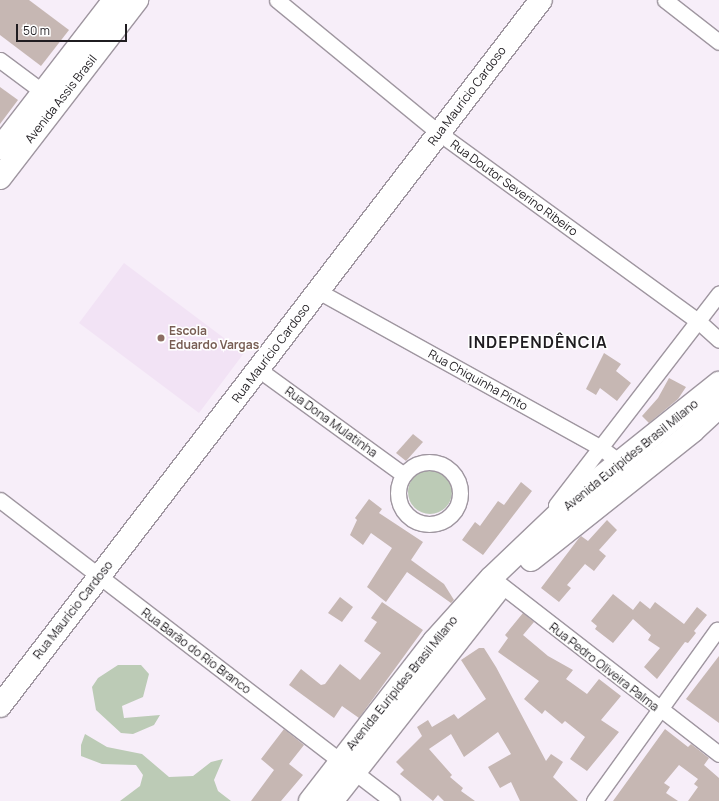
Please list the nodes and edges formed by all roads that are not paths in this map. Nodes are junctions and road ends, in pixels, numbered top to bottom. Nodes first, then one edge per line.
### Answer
1 (114, 0) edge
2 (137, 0) edge
3 (277, 0) edge
4 (541, 0) edge
5 (665, 0) edge
6 (719, 42) edge
7 (0, 60) edge
8 (43, 92) junction
9 (439, 133) junction
10 (0, 148) edge
11 (0, 178) edge
12 (318, 291) junction
13 (719, 293) edge
14 (698, 321) junction
15 (719, 340) edge
16 (258, 369) junction
17 (719, 383) edge
18 (719, 406) edge
19 (601, 448) junction
20 (628, 469) junction
21 (404, 475) junction
22 (0, 500) edge
23 (581, 505) junction
24 (518, 553) junction
25 (99, 578) junction
26 (496, 582) junction
27 (717, 630) dead end
28 (0, 706) edge
29 (658, 709) junction
30 (719, 754) edge
31 (347, 766) junction
32 (310, 801) edge
33 (332, 801) edge
34 (392, 801) edge
35 (594, 801) edge

1 - 8 main road, Avenida Assis Brasil
2 - 11 main road, Avenida Assis Brasil
3 - 9 street, Rua Doutor Severino Ribeiro
4 - 9 main road, Rua Maurício Cardoso
5 - 6 street
7 - 8 street
8 - 10 main road, Avenida Assis Brasil
9 - 12 main road, Rua Maurício Cardoso
9 - 14 street, Rua Doutor Severino Ribeiro
12 - 16 main road, Rua Maurício Cardoso
12 - 19 street, Rua Chiquinha Pinto
13 - 14 street
14 - 15 street, Rua Doutor Severino Ribeiro
14 - 19 street
16 - 21 street, Rua Dona Mulatinha
16 - 25 main road, Rua Maurício Cardoso
17 - 20 main road, Avenida Euripides Brasil Milano
18 - 20 main road, Avenida Euripides Brasil Milano
19 - 20 street, Rua Chiquinha Pinto
19 - 23 street
19 - 24 street
20 - 23 main road, Avenida Euripides Brasil Milano
21 - 21 street
22 - 25 street, Rua Barão do Rio Branco
23 - 24 main road, Avenida Euripides Brasil Milano
23 - 26 main road, Avenida Euripides Brasil Milano
24 - 26 main road, Avenida Euripides Brasil Milano
25 - 28 main road, Rua Maurício Cardoso
25 - 31 street, Rua Barão do Rio Branco
26 - 29 street, Rua Pedro Oliveira Palma
26 - 31 main road, Avenida Euripides Brasil Milano
27 - 29 street
29 - 30 street, Rua Pedro Oliveira Palma
29 - 35 street
31 - 32 main road, Avenida Euripides Brasil Milano
31 - 33 main road, Avenida Euripides Brasil Milano
31 - 34 street, Rua Barão do Rio Branco

